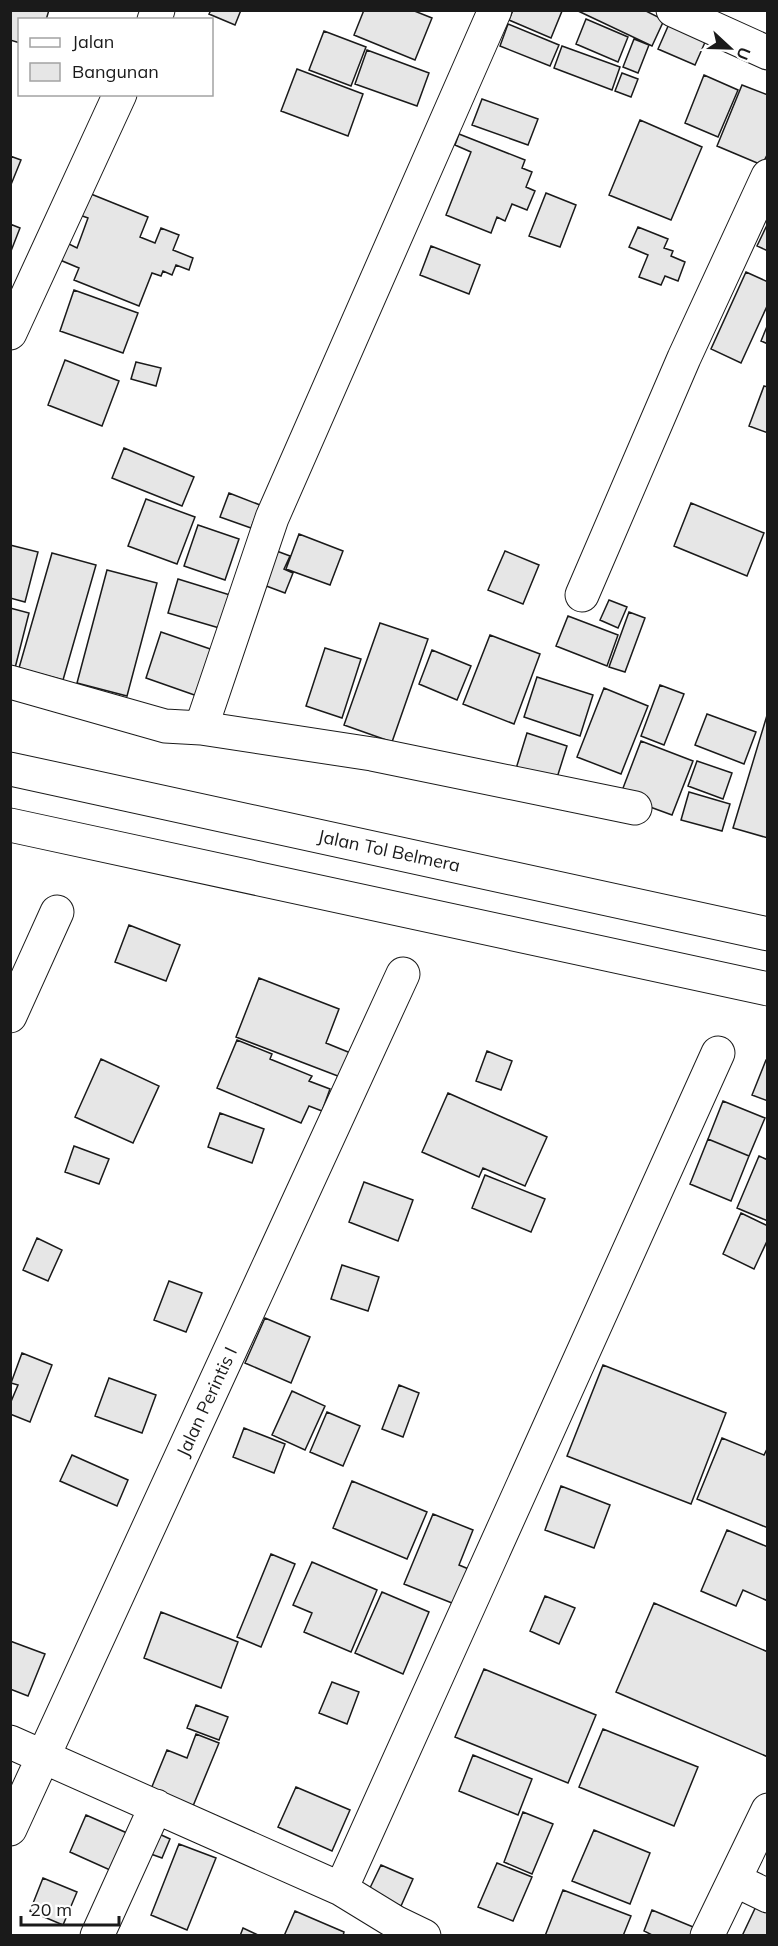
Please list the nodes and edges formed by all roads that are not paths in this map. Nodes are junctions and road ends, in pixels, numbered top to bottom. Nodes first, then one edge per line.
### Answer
1 (495, 10) edge
2 (673, 10) edge
3 (768, 53) edge
4 (119, 96) edge
5 (768, 176) edge
6 (10, 333) edge
7 (582, 595) dead end
8 (10, 682) edge
9 (201, 728) junction
10 (10, 769) edge
11 (635, 807) dead end
12 (10, 825) edge
13 (57, 912) dead end
14 (768, 934) edge
15 (403, 974) dead end
16 (768, 989) edge
17 (10, 1016) edge
18 (718, 1053) dead end
19 (10, 1742) edge
20 (44, 1758) junction
21 (156, 1806) junction
22 (768, 1810) edge
23 (10, 1829) edge
24 (735, 1880) junction
25 (341, 1889) junction
26 (768, 1896) edge
27 (403, 1931) edge
28 (97, 1935) edge
29 (707, 1935) edge

1 - 9 main road
2 - 3 main road
4 - 6 main road
5 - 7 main road
8 - 9 main road
9 - 11 main road
10 - 14 main road, Jalan Tol Belmera
12 - 16 main road
13 - 17 main road
15 - 20 main road, Jalan Perintis I
18 - 25 main road
19 - 20 main road
20 - 21 main road
20 - 23 main road, Jalan Perintis I
21 - 25 main road
21 - 28 main road
22 - 24 main road
24 - 26 main road
24 - 29 main road
25 - 27 main road

